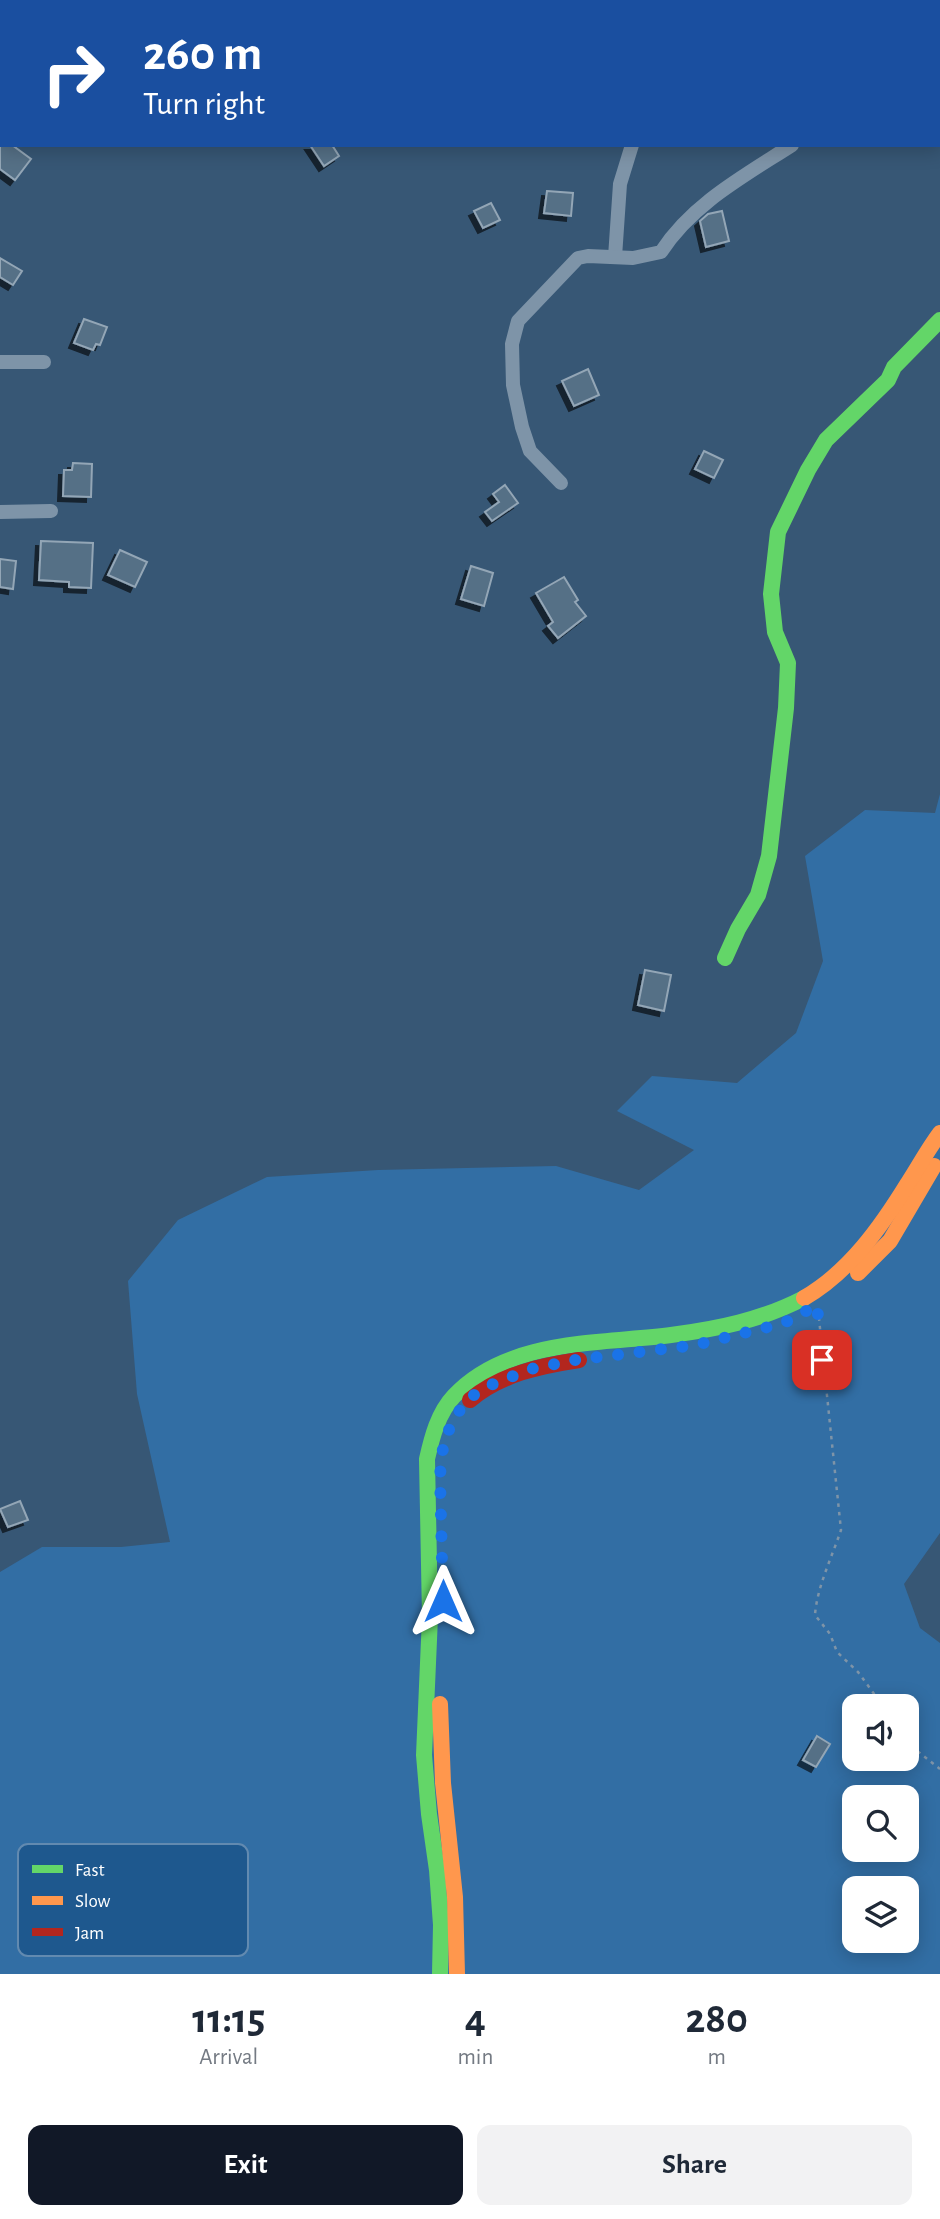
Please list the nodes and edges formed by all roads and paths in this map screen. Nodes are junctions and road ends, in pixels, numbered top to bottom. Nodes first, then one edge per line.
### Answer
1 (631, 147) edge
2 (789, 147) edge
3 (615, 257) junction
4 (940, 320) edge
5 (0, 362) edge
6 (44, 362) dead end
7 (561, 483) dead end
8 (51, 511) dead end
9 (0, 512) edge
10 (725, 958) dead end
11 (940, 1133) edge
12 (940, 1158) edge
13 (817, 1305) junction
14 (874, 1694) edge
15 (919, 1752) edge
16 (940, 1769) edge
17 (440, 1974) edge
18 (457, 1974) edge

1 - 3 street
2 - 3 street
3 - 7 street
4 - 10 main road
5 - 6 street
8 - 9 street
11 - 17 main road
12 - 13 main road
13 - 14 path
13 - 18 main road
15 - 16 path

